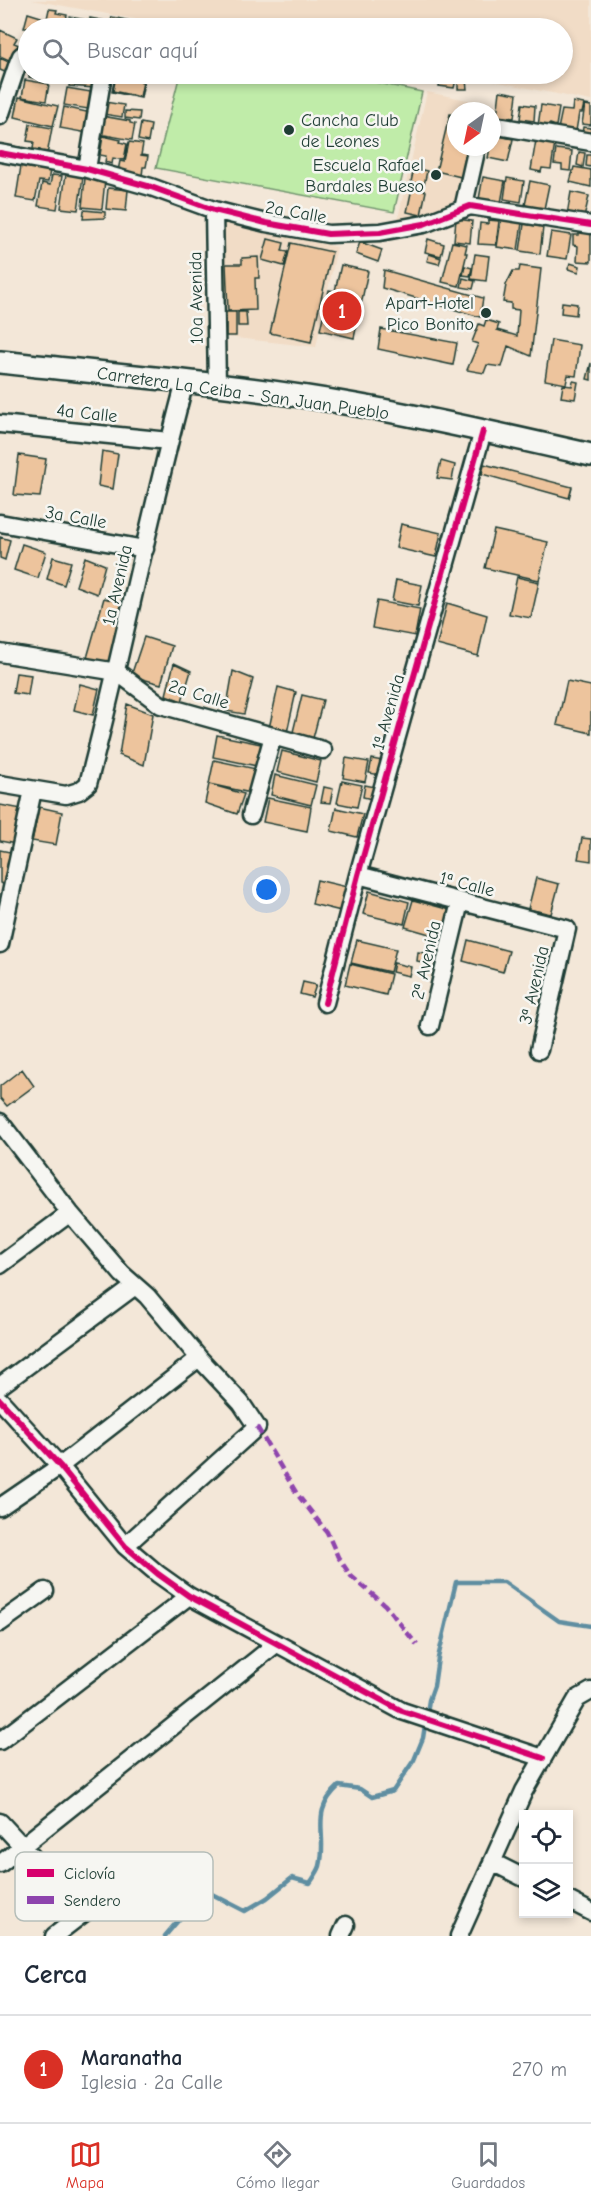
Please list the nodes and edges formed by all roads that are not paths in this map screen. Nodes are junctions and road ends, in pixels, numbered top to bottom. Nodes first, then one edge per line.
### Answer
1 (18, 63) edge
2 (101, 84) edge
3 (0, 116) edge
4 (501, 127) edge
5 (591, 142) edge
6 (0, 153) edge
7 (475, 156) edge
8 (87, 169) junction
9 (463, 209) junction
10 (213, 210) junction
11 (591, 225) edge
12 (0, 362) edge
13 (185, 382) junction
14 (217, 385) junction
15 (0, 424) edge
16 (483, 431) junction
17 (169, 441) junction
18 (591, 455) edge
19 (0, 523) edge
20 (145, 549) junction
21 (0, 653) edge
22 (117, 672) junction
23 (273, 736) junction
24 (323, 750) dead end
25 (0, 784) edge
26 (33, 790) junction
27 (251, 815) dead end
28 (358, 875) junction
29 (460, 902) junction
30 (567, 929) joint
31 (0, 944) edge
32 (325, 1003) dead end
33 (430, 1026) dead end
34 (539, 1050) dead end
35 (0, 1122) edge
36 (70, 1213) junction
37 (0, 1265) edge
38 (135, 1286) junction
39 (199, 1358) junction
40 (0, 1386) edge
41 (0, 1400) edge
42 (60, 1466) junction
43 (0, 1507) edge
44 (125, 1546) junction
45 (45, 1591) dead end
46 (189, 1596) junction
47 (0, 1623) edge
48 (276, 1644) junction
49 (591, 1691) edge
50 (0, 1741) edge
51 (543, 1758) junction
52 (0, 1822) edge
53 (22, 1847) junction
54 (15, 1852) edge
55 (16, 1852) edge
56 (27, 1852) edge
57 (492, 1862) junction
58 (0, 1864) edge
59 (519, 1876) edge
60 (573, 1902) edge
61 (590, 1910) edge
62 (74, 1921) edge
63 (54, 1936) edge
64 (459, 1936) edge

1 - 3 street
2 - 8 street
4 - 5 street
6 - 8 street, 2a Calle
7 - 9 street
8 - 10 street, 2a Calle
9 - 10 street, 2a Calle
9 - 11 street, 2a Calle
10 - 14 street, 10a Avenida
12 - 13 main road, Carretera La Ceiba - San Juan Pueblo
13 - 14 main road, Carretera La Ceiba - San Juan Pueblo
13 - 17 street, 1a Avenida
14 - 16 main road, Carretera La Ceiba - San Juan Pueblo
15 - 17 street, 4a Calle
16 - 18 main road, Carretera La Ceiba - San Juan Pueblo
16 - 28 street, 1ª Avenida
17 - 20 street, 1a Avenida
19 - 20 street, 3a Calle
20 - 22 street, 1a Avenida
21 - 22 street, 2a Calle
22 - 23 street, 2a Calle
22 - 26 street, 1a Avenida
23 - 24 street, 2a Calle
23 - 27 street
25 - 26 street
26 - 31 street
28 - 29 street, 1ª Calle
28 - 32 street, 1ª Avenida
29 - 30 street, 1ª Calle
29 - 33 street, 2ª Avenida
30 - 34 street, 3ª Avenida
35 - 36 street
36 - 37 street
36 - 38 street
38 - 39 street
38 - 40 street
39 - 42 street
39 - 44 street
41 - 42 street
42 - 43 street
42 - 44 street
44 - 46 street
45 - 47 street
46 - 48 street
46 - 50 street
48 - 51 street
48 - 53 street
49 - 51 street
51 - 57 street
52 - 53 street
53 - 55 street
53 - 56 street
54 - 58 street
57 - 59 street
57 - 64 street
60 - 61 street
62 - 63 street

